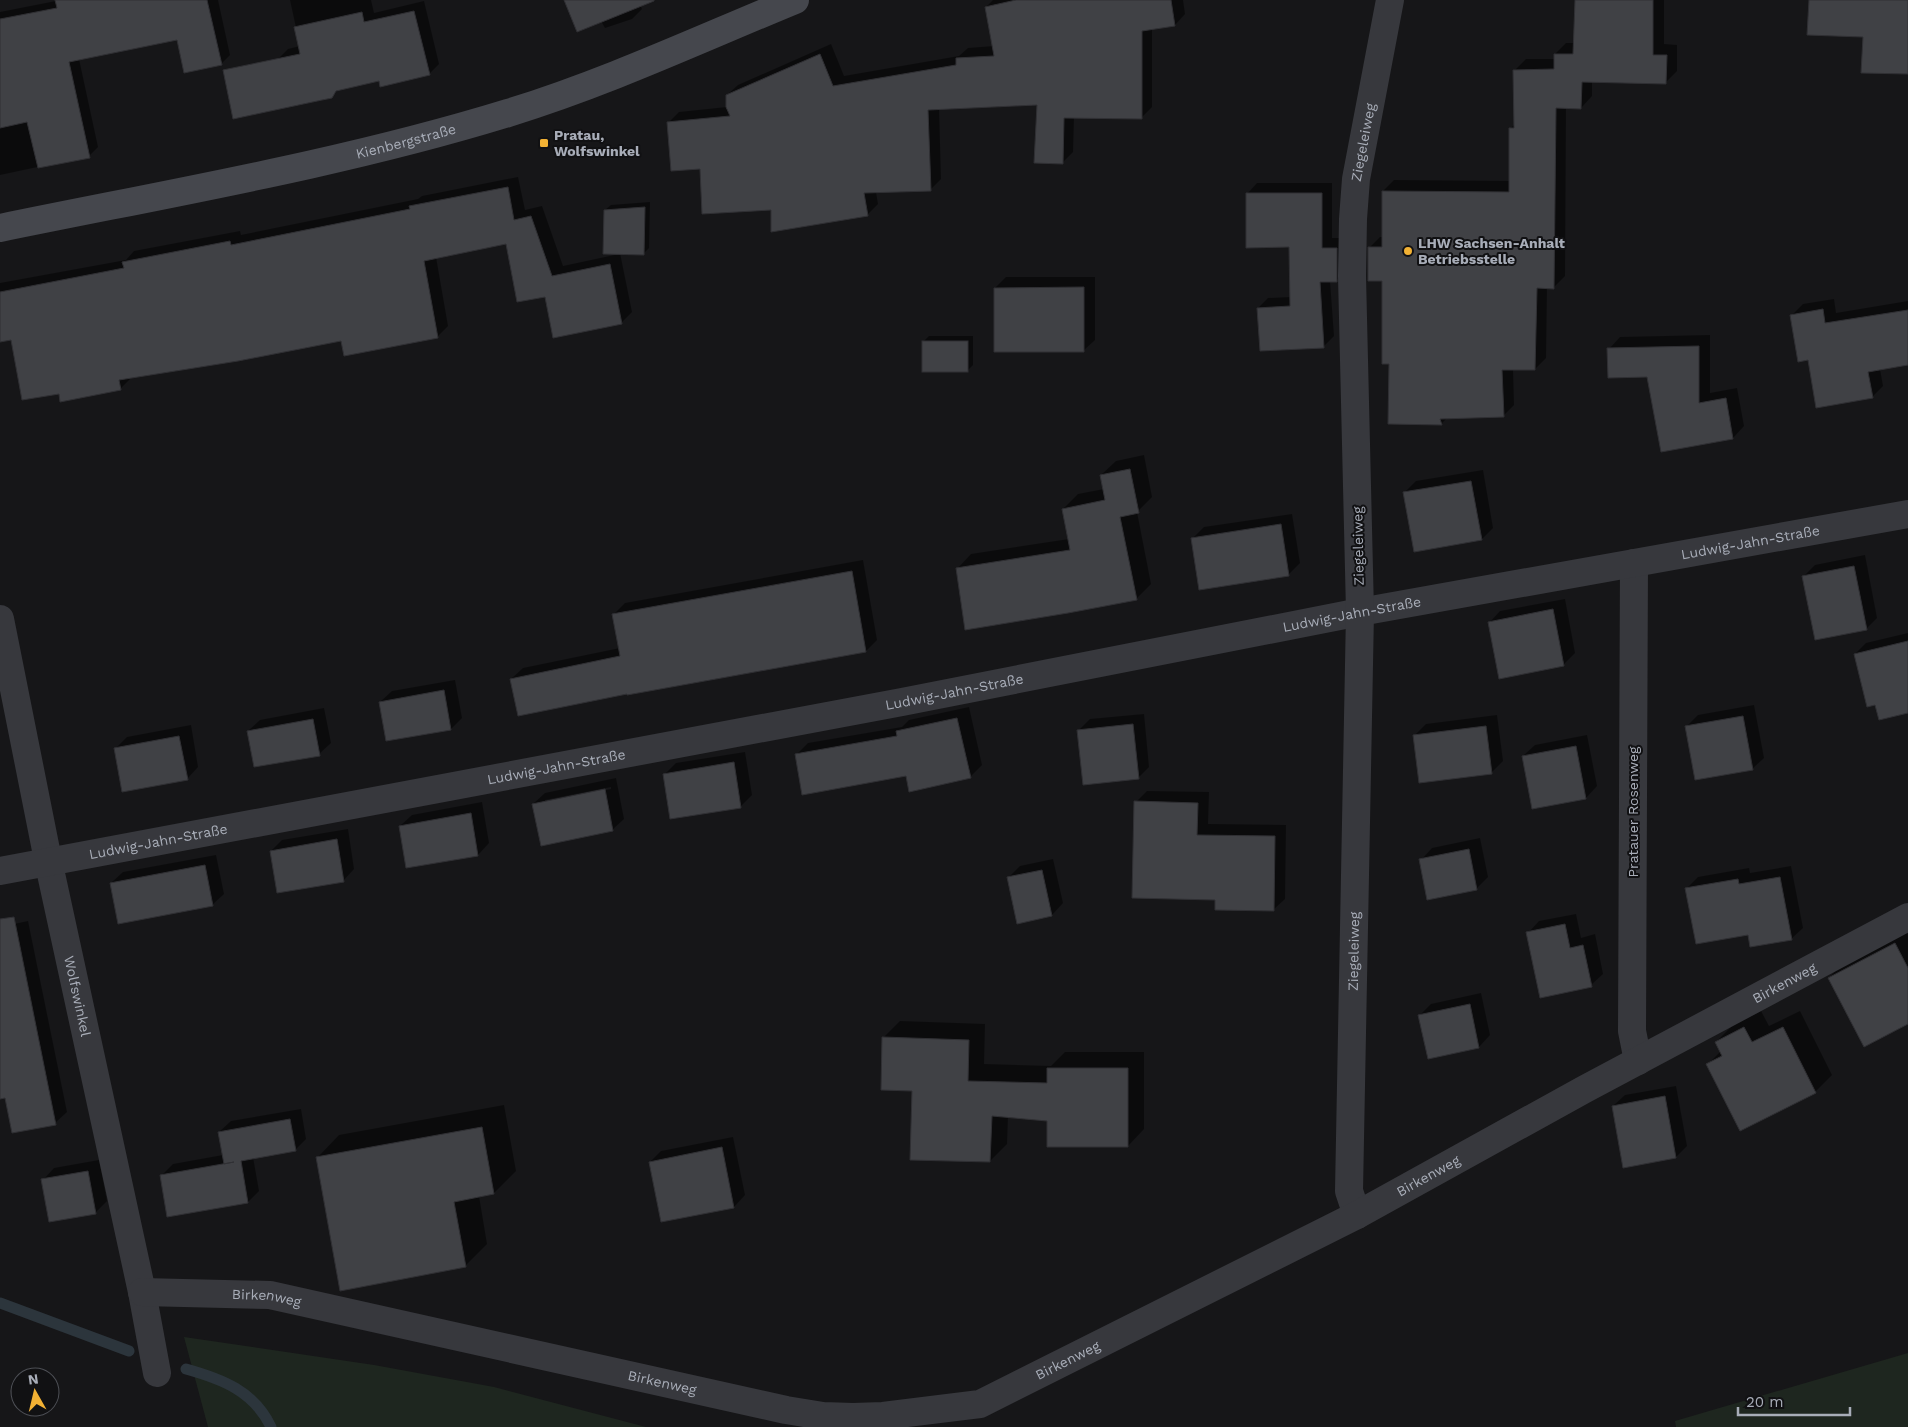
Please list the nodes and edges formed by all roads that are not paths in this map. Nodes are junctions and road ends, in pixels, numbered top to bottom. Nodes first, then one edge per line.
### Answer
1 (795, 0) edge
2 (1390, 0) edge
3 (0, 228) edge
4 (1908, 514) edge
5 (1634, 563) junction
6 (1360, 612) junction
7 (0, 619) edge
8 (48, 860) junction
9 (0, 871) edge
10 (1908, 917) edge
11 (1638, 1061) junction
12 (1357, 1215) junction
13 (142, 1292) junction
14 (157, 1373) dead end

1 - 3 main road, Kienbergstraße
2 - 6 street, Ziegeleiweg
4 - 5 street, Ludwig-Jahn-Straße
5 - 6 street, Ludwig-Jahn-Straße
5 - 11 street, Pratauer Rosenweg
6 - 8 street, Ludwig-Jahn-Straße
6 - 12 street, Ziegeleiweg
7 - 8 street, Wolfswinkel
8 - 9 street, Ludwig-Jahn-Straße
8 - 13 street, Wolfswinkel
10 - 11 street, Birkenweg
11 - 12 street, Birkenweg
12 - 13 street, Birkenweg
13 - 14 street, Wolfswinkel

